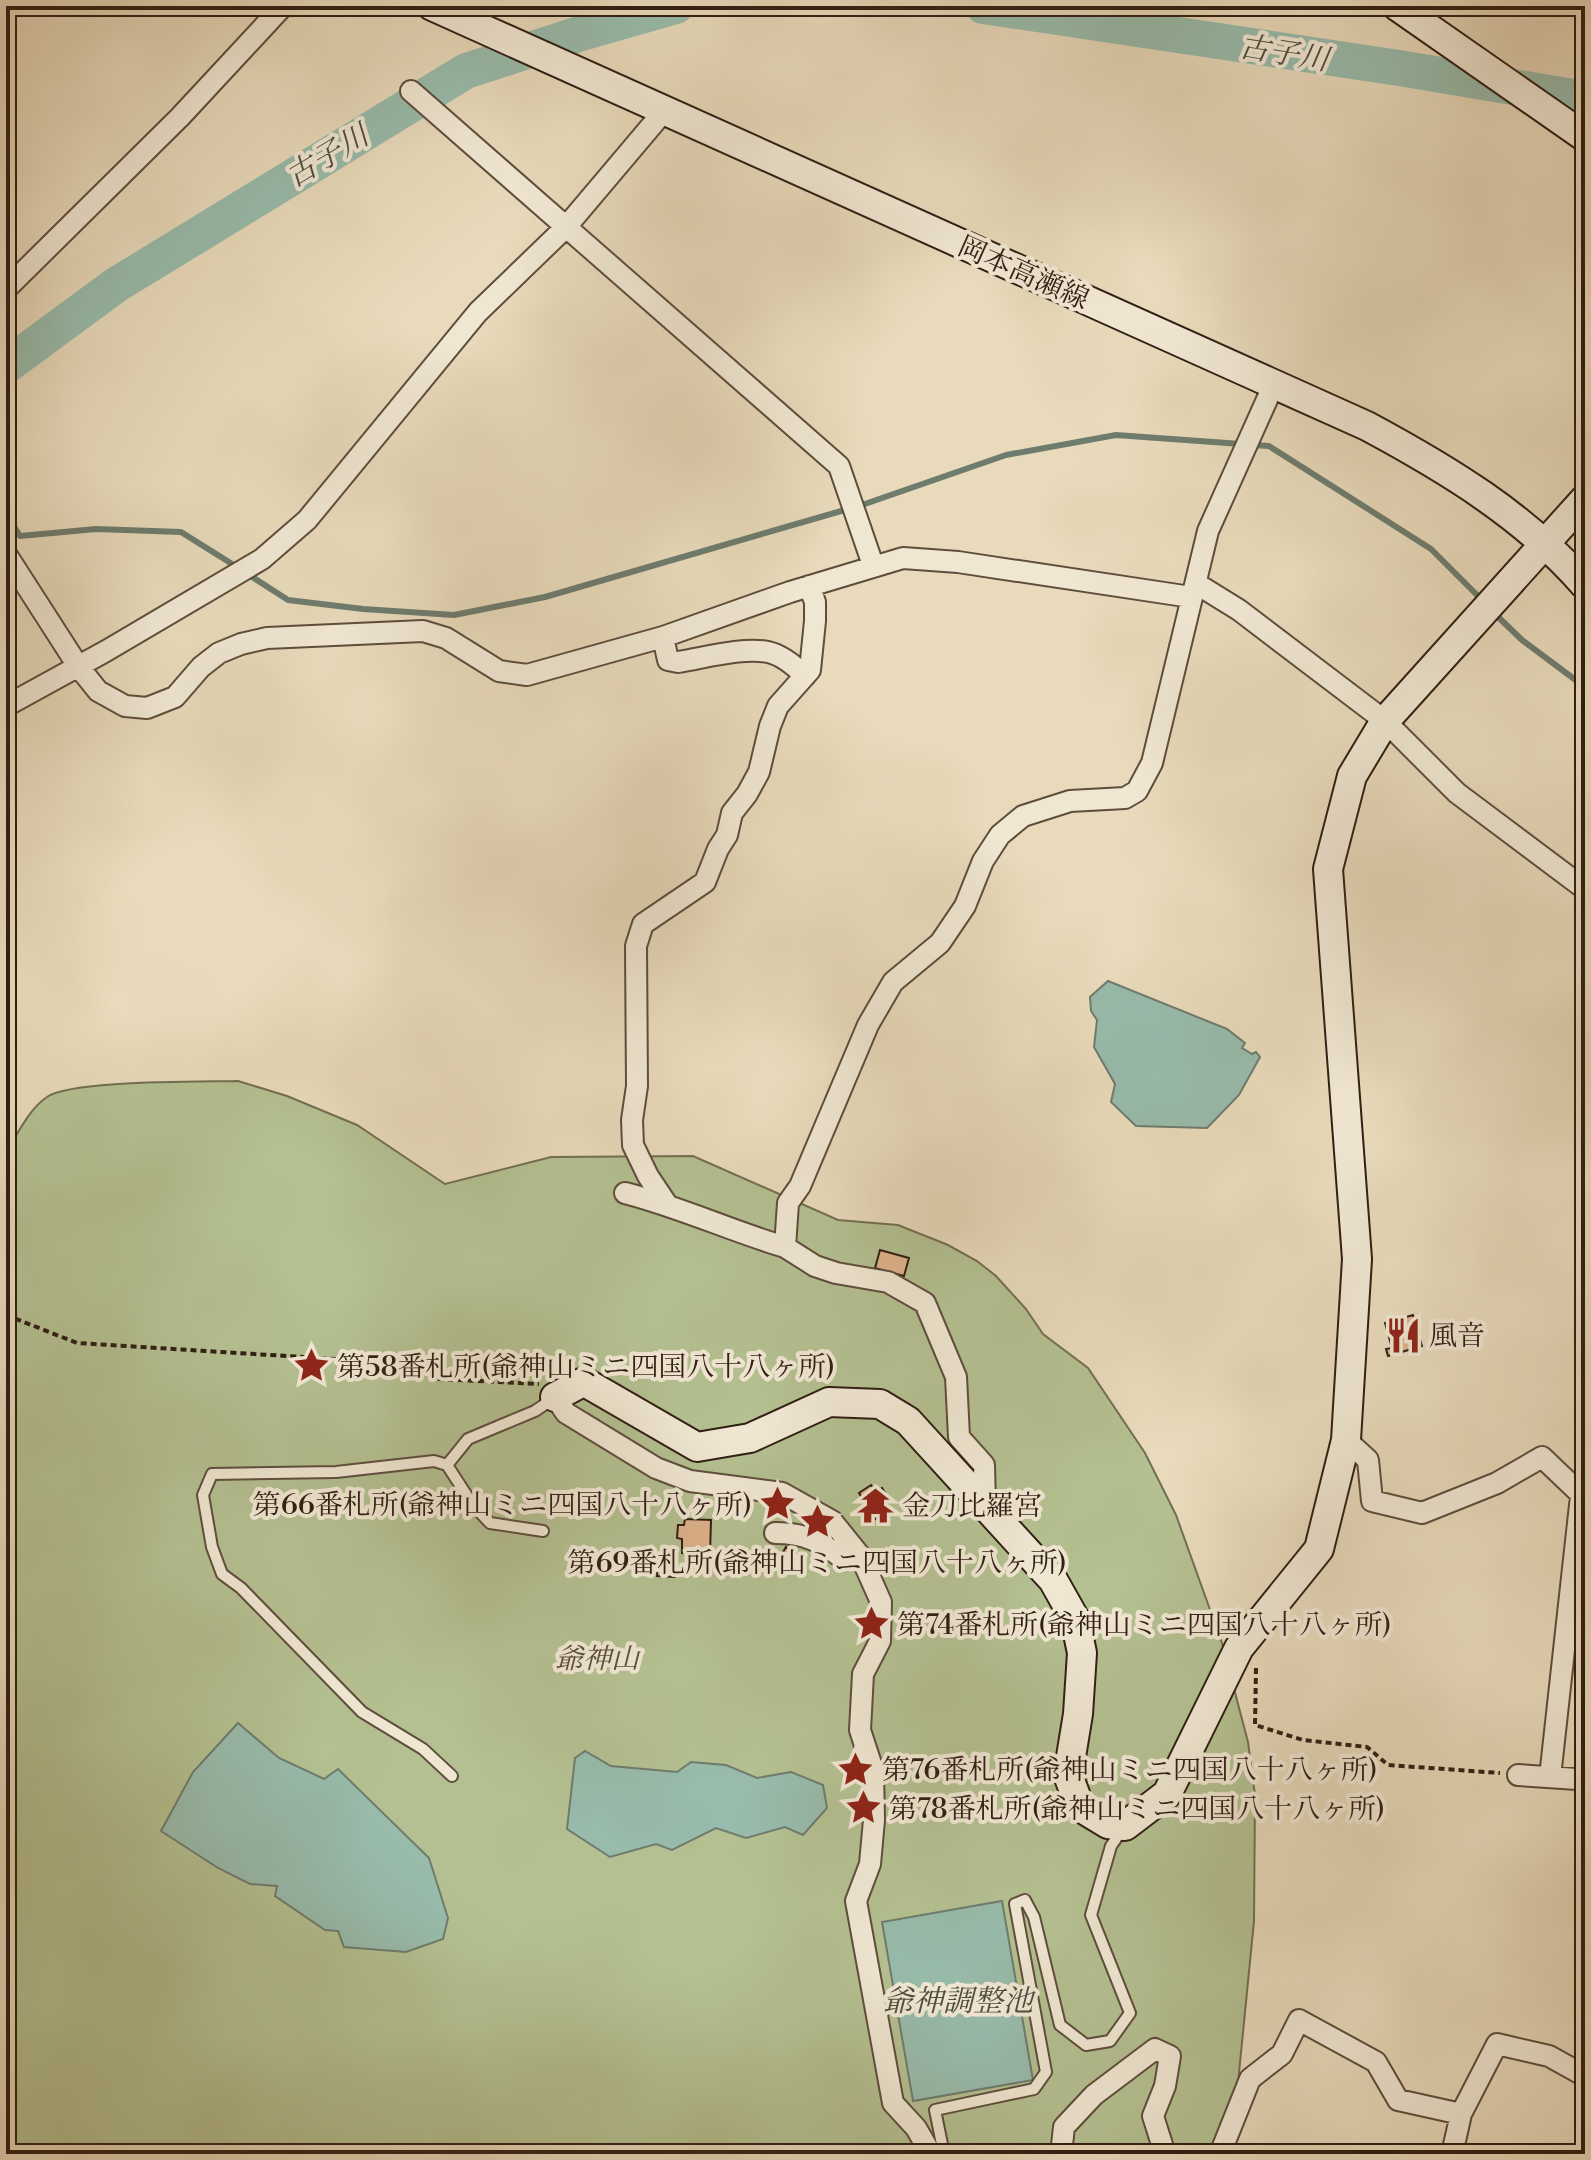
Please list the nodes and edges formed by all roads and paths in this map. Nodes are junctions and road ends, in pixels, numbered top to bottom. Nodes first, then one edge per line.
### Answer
1 (283, 6) edge
2 (432, 6) edge
3 (1397, 6) edge
4 (411, 91) dead end
5 (664, 111) junction
6 (1585, 137) edge
7 (566, 227) junction
8 (6, 289) edge
9 (1274, 384) junction
10 (1585, 499) edge
11 (1544, 546) junction
12 (6, 554) edge
13 (873, 565) junction
14 (1585, 585) edge
15 (809, 586) junction
16 (1194, 591) junction
17 (663, 637) junction
18 (78, 666) junction
19 (805, 676) junction
20 (6, 706) edge
21 (1385, 721) junction
22 (1585, 889) edge
23 (625, 1193) dead end
24 (666, 1203) junction
25 (785, 1247) junction
26 (6, 1315) edge
27 (555, 1397) junction
28 (1346, 1440) junction
29 (447, 1465) junction
30 (1583, 1497) edge
31 (985, 1506) junction
32 (543, 1531) dead end
33 (775, 1533) dead end
34 (857, 1552) junction
35 (1239, 1648) junction
36 (1518, 1775) joint
37 (452, 1776) dead end
38 (1550, 1777) junction
39 (1585, 1782) edge
40 (1125, 1826) junction
41 (1585, 2076) edge
42 (1461, 2114) junction
43 (931, 2154) edge
44 (944, 2154) edge
45 (1061, 2154) edge
46 (1165, 2154) edge
47 (1220, 2154) edge
48 (1452, 2154) edge

1 - 8 street
2 - 5 street, 岡本高瀬線
3 - 6 street
4 - 7 street
5 - 7 street
5 - 9 street, 岡本高瀬線
7 - 13 street
7 - 18 street
9 - 11 street, 岡本高瀬線
9 - 16 street
10 - 11 street
11 - 14 street, 岡本高瀬線
11 - 21 street
12 - 18 street
13 - 15 street
13 - 16 street
15 - 17 street
15 - 19 street
16 - 21 street
16 - 25 street
17 - 18 street
17 - 19 street
18 - 20 street
19 - 24 street
21 - 22 street
21 - 28 street
23 - 24 street
24 - 25 street
25 - 31 street
26 - 27 path
27 - 29 lane
27 - 31 street
27 - 34 street
28 - 30 street
28 - 35 street
29 - 32 lane
29 - 37 lane
30 - 38 street
31 - 40 street
33 - 34 street
34 - 43 street
35 - 36 path
35 - 40 street
36 - 38 street
38 - 39 street
40 - 44 lane
41 - 42 street
42 - 47 street
42 - 48 street
45 - 46 street

